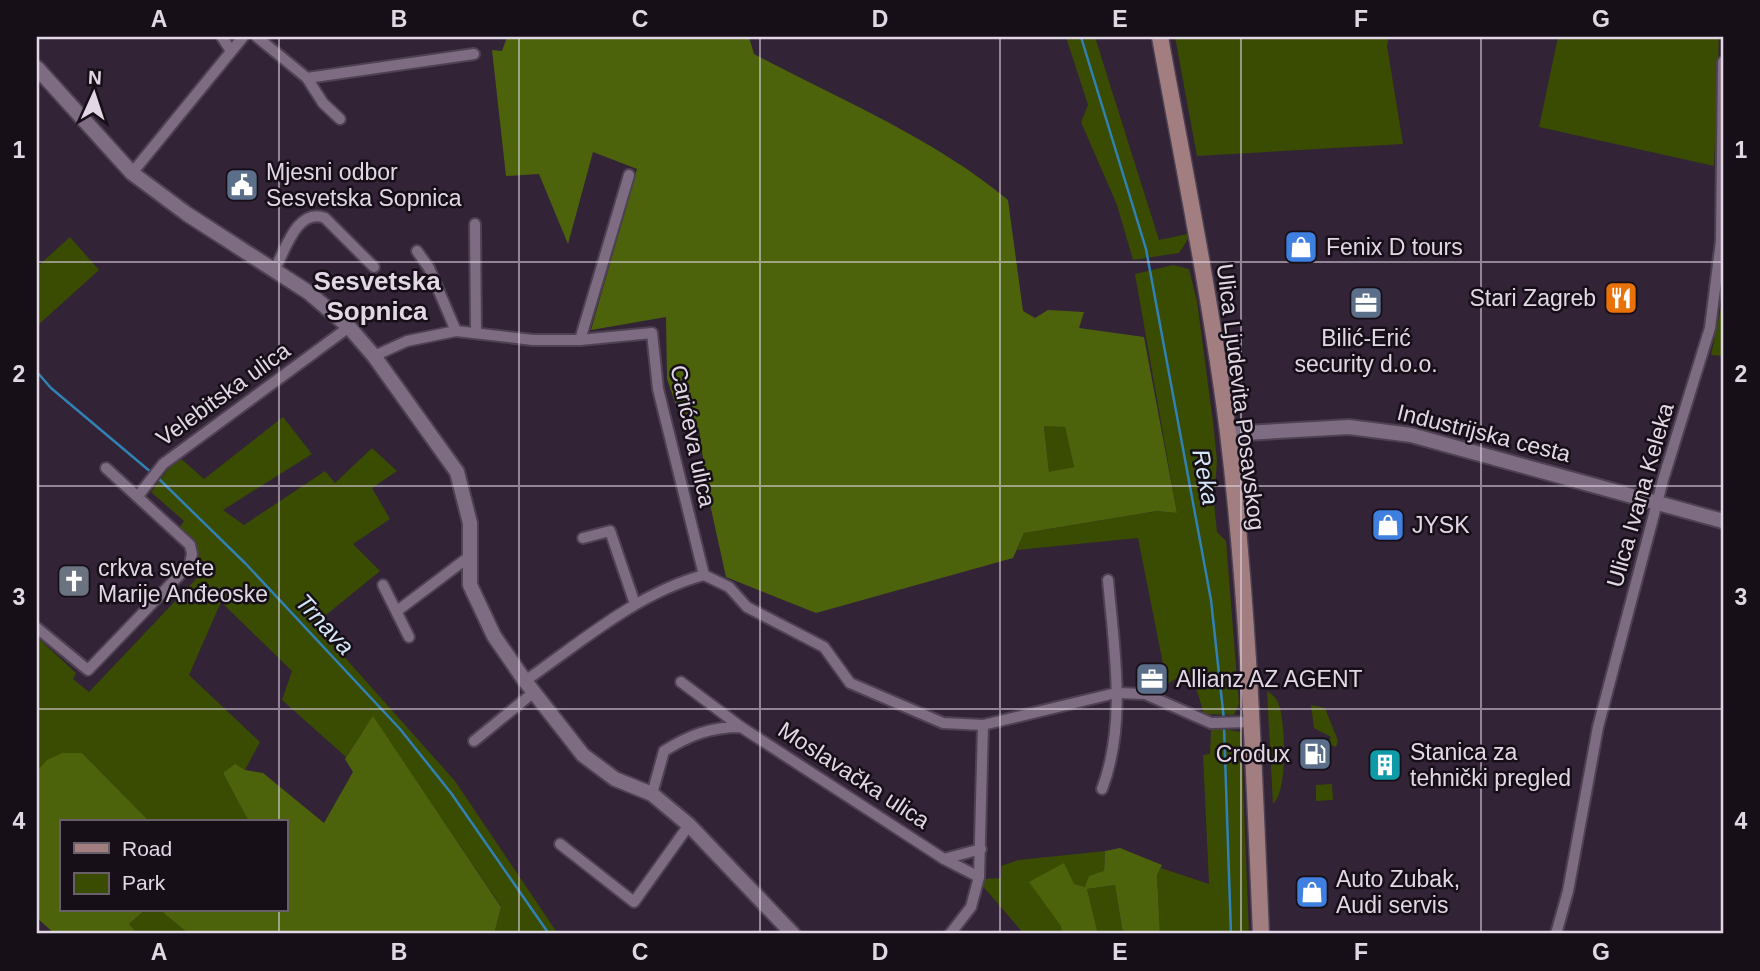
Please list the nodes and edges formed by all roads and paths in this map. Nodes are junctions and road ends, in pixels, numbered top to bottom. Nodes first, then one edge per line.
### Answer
1 (222, 37) edge
2 (243, 37) edge
3 (257, 37) edge
4 (1160, 37) edge
5 (231, 51) junction
6 (474, 54) dead end
7 (1723, 62) edge
8 (37, 68) edge
9 (307, 78) junction
10 (340, 119) dead end
11 (132, 173) junction
12 (629, 175) dead end
13 (1722, 223) edge
14 (475, 224) dead end
15 (417, 251) dead end
16 (374, 267) dead end
17 (274, 271) junction
18 (349, 327) junction
19 (456, 331) junction
20 (476, 331) junction
21 (580, 340) junction
22 (374, 356) junction
23 (1228, 434) junction
24 (106, 468) dead end
25 (138, 496) junction
26 (1657, 503) junction
27 (1723, 521) edge
28 (583, 538) dead end
29 (470, 556) junction
30 (704, 575) junction
31 (1108, 580) dead end
32 (383, 585) dead end
33 (635, 604) junction
34 (397, 611) junction
35 (37, 628) edge
36 (409, 637) dead end
37 (681, 682) dead end
38 (529, 687) junction
39 (1116, 693) junction
40 (1245, 722) junction
41 (983, 725) junction
42 (741, 727) junction
43 (474, 741) dead end
44 (1102, 789) dead end
45 (652, 794) junction
46 (689, 825) junction
47 (560, 844) dead end
48 (981, 849) junction
49 (944, 859) junction
50 (979, 877) junction
51 (793, 934) edge
52 (950, 934) edge
53 (1261, 934) edge
54 (1556, 934) edge

1 - 5 street
2 - 5 street
3 - 9 street
4 - 23 main road, Ulica Ljudevita Posavskog
5 - 11 street
6 - 9 street
7 - 13 street, Ulica Ivana Keleka
8 - 11 street
9 - 10 street
11 - 17 street
12 - 21 street
13 - 26 street, Ulica Ivana Keleka
14 - 20 street
15 - 19 street
16 - 17 street
17 - 18 street
18 - 22 street
18 - 25 street, Velebitska ulica
19 - 20 street, Carićeva ulica
19 - 22 street, Carićeva ulica
20 - 21 street, Carićeva ulica
21 - 30 street, Carićeva ulica
22 - 29 street
23 - 26 street, Industrijska cesta
23 - 40 main road, Ulica Ljudevita Posavskog
24 - 25 street
25 - 35 street
26 - 27 street, Industrijska cesta
26 - 54 street, Ulica Ivana Keleka
28 - 33 street
29 - 34 street
29 - 38 street
30 - 33 street
30 - 41 street
31 - 39 street
32 - 34 street
33 - 38 street
34 - 36 street
37 - 42 street, Moslavačka ulica
38 - 43 street
38 - 45 street
39 - 40 street
39 - 41 street
39 - 44 street
40 - 53 main road, Ulica Ljudevita Posavskog
41 - 48 street
42 - 45 street, Moslavačka ulica
42 - 49 street, Moslavačka ulica
45 - 46 street
46 - 47 street
46 - 51 street
48 - 49 street, Moslavačka ulica
48 - 50 street
49 - 50 street, Moslavačka ulica
50 - 52 street

